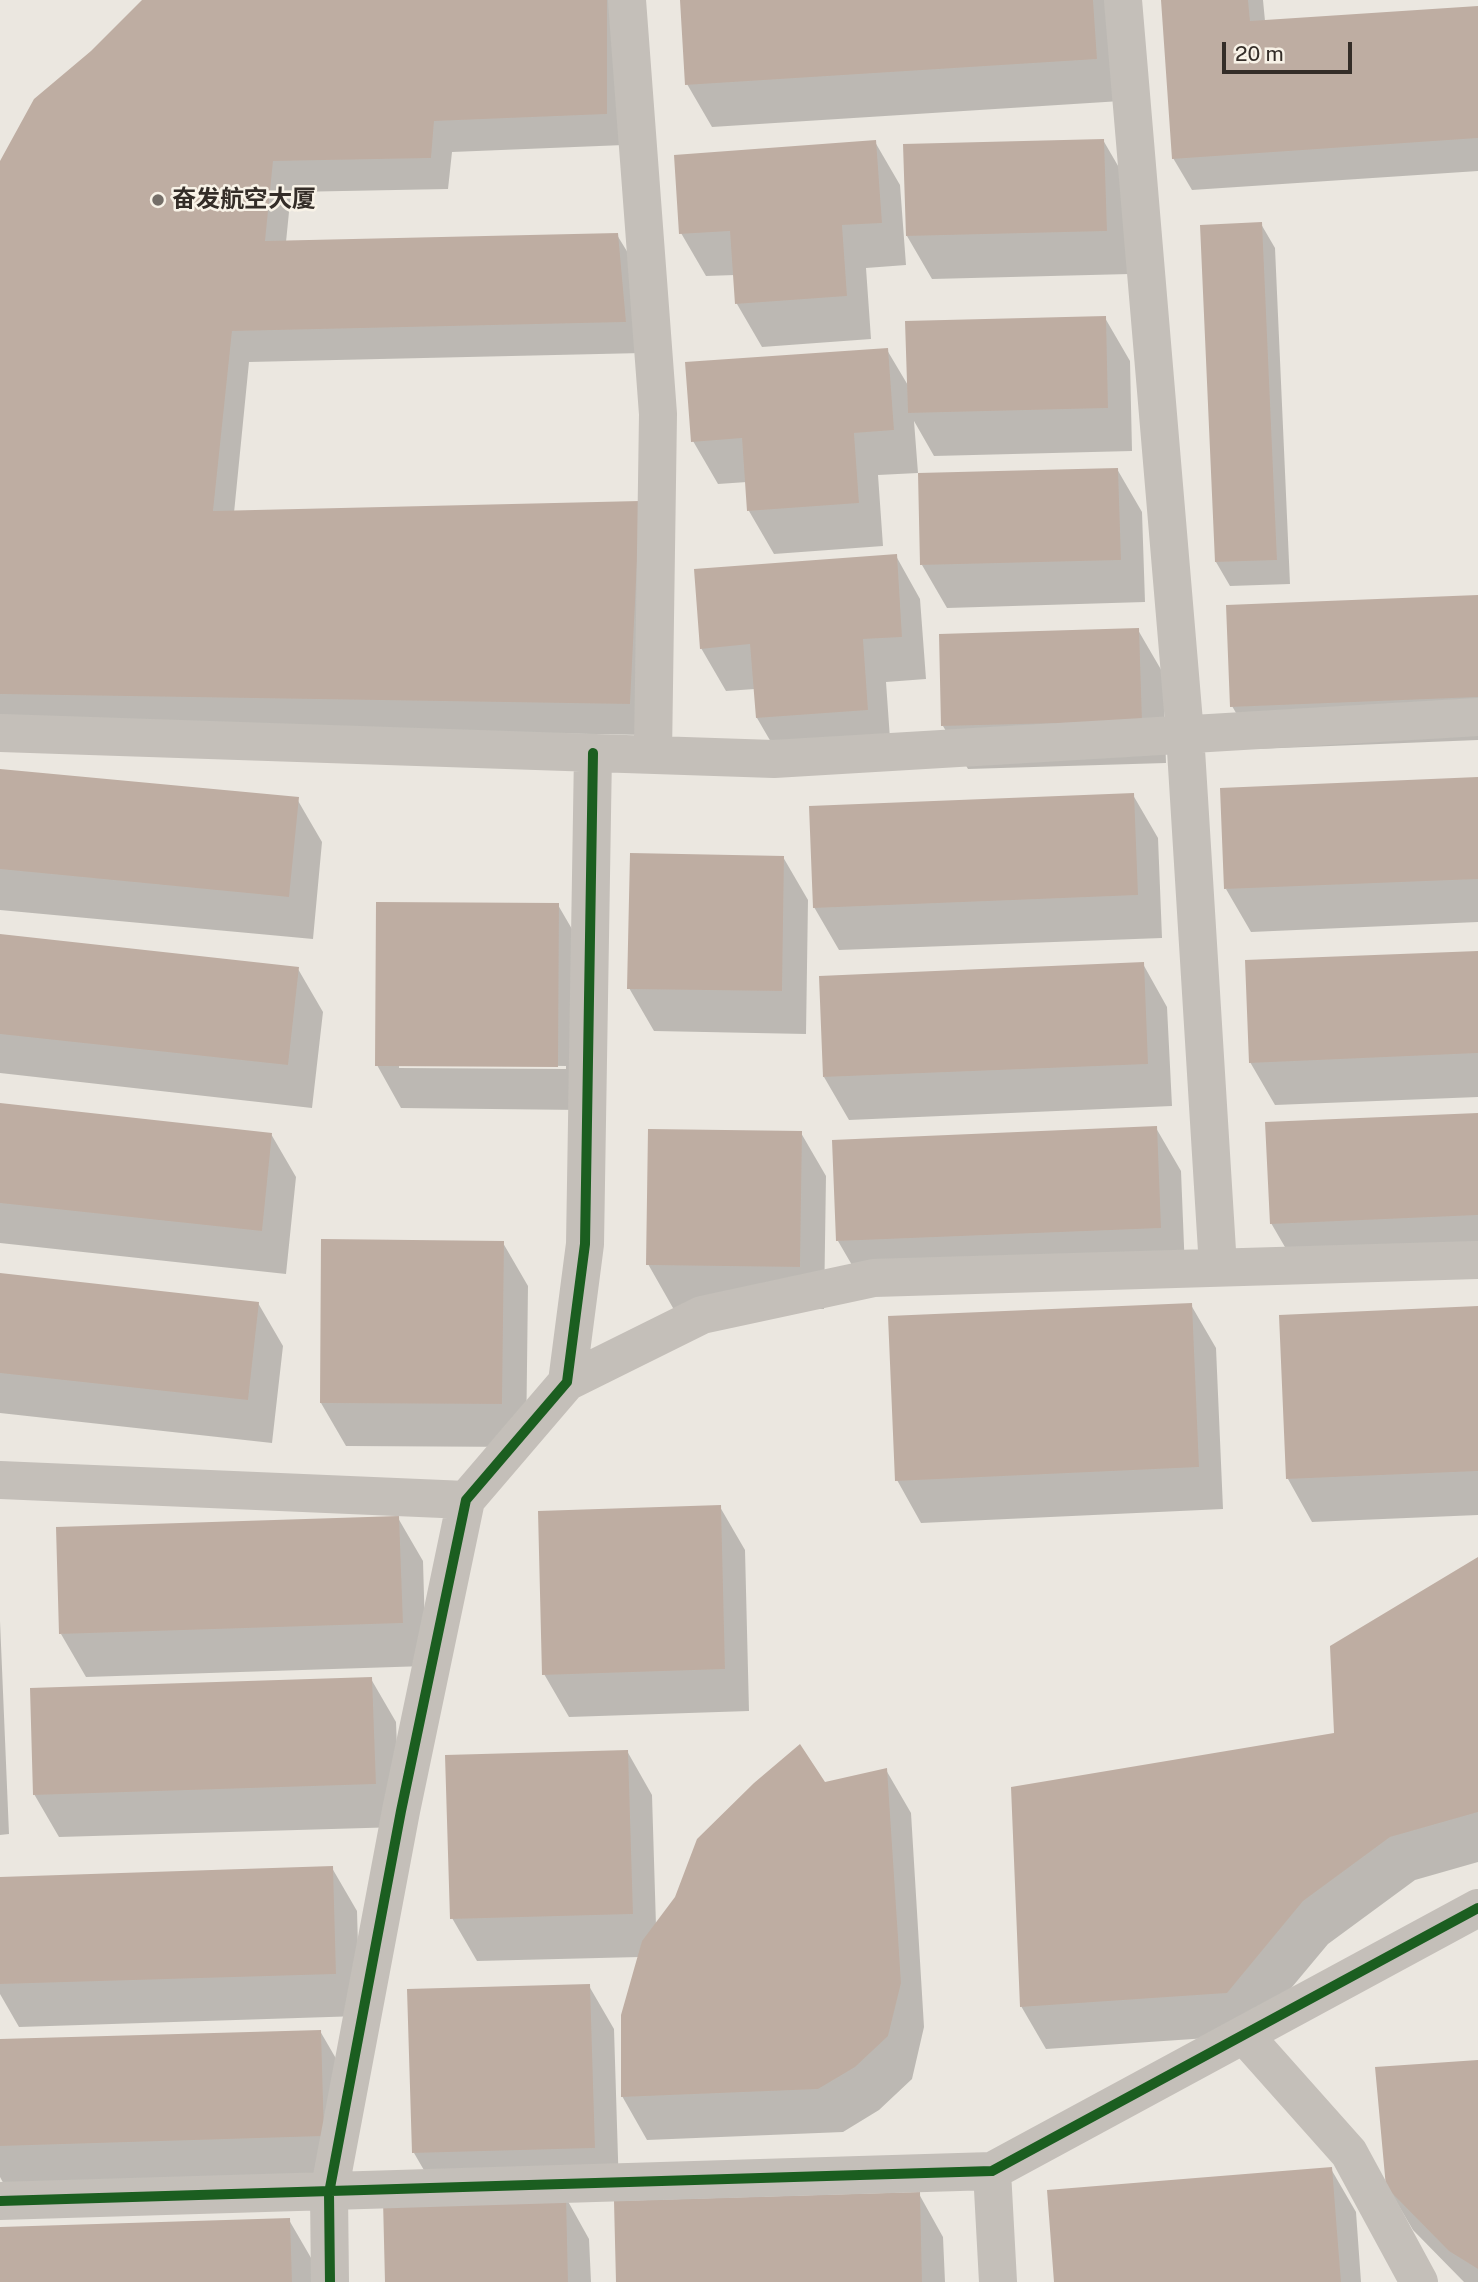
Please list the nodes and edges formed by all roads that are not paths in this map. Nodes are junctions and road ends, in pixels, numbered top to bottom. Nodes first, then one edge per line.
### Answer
1 (627, 0) edge
2 (1123, 0) edge
3 (1478, 717) edge
4 (0, 733) edge
5 (1185, 734) junction
6 (593, 753) junction
7 (653, 754) junction
8 (1478, 1260) edge
9 (1218, 1266) junction
10 (567, 1382) junction
11 (0, 1480) edge
12 (466, 1500) junction
13 (1478, 1908) edge
14 (1244, 2035) junction
15 (992, 2171) junction
16 (329, 2193) junction
17 (0, 2202) edge
18 (330, 2282) edge
19 (998, 2282) edge
20 (1419, 2282) edge

1 - 7 street
2 - 5 street
3 - 5 street
4 - 6 street
5 - 7 street
5 - 9 street
6 - 7 street
6 - 10 street
8 - 9 street
9 - 10 street
10 - 12 street
11 - 12 street
12 - 16 street
13 - 14 street
14 - 15 street
14 - 20 street
15 - 16 street
15 - 19 street
16 - 17 street
16 - 18 street

